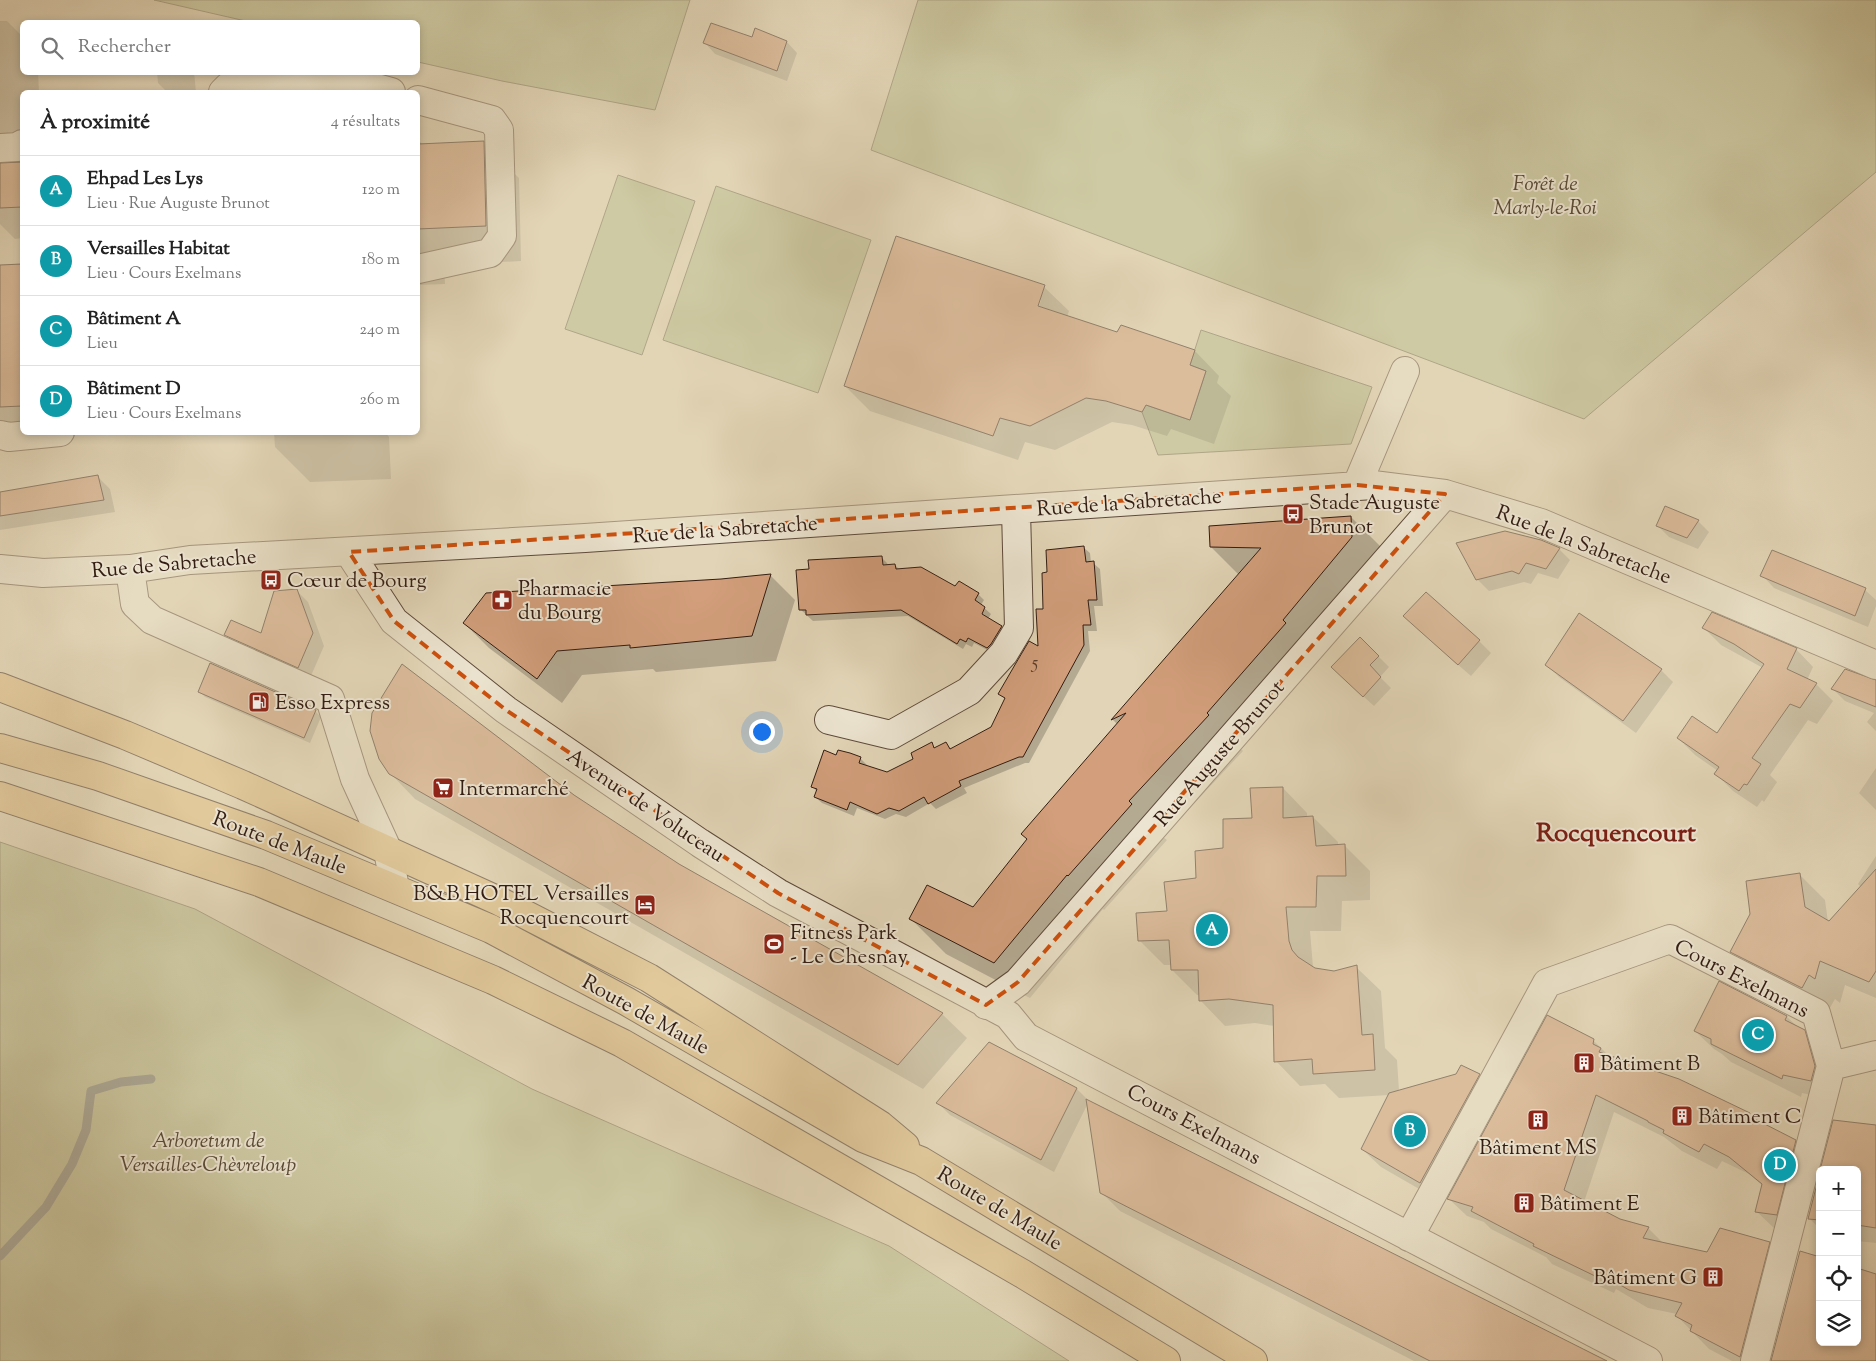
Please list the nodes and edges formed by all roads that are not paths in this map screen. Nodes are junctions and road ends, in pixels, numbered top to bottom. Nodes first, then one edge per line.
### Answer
1 (224, 90) edge
2 (384, 90) edge
3 (420, 101) edge
4 (20, 146) edge
5 (0, 148) edge
6 (420, 269) edge
7 (1405, 371) dead end
8 (0, 435) edge
9 (29, 435) edge
10 (1357, 485) junction
11 (1445, 494) junction
12 (1016, 510) junction
13 (349, 552) junction
14 (0, 568) edge
15 (130, 569) junction
16 (1876, 665) edge
17 (0, 687) edge
18 (828, 720) dead end
19 (0, 748) edge
20 (2, 796) edge
21 (388, 851) junction
22 (395, 888) junction
23 (986, 1005) junction
24 (1876, 1055) edge
25 (1830, 1066) junction
26 (921, 1161) junction
27 (1409, 1237) junction
28 (1166, 1361) edge
29 (1253, 1361) edge
30 (1648, 1361) edge
31 (1756, 1361) edge

1 - 2 street
3 - 6 street
4 - 5 street
7 - 10 street
8 - 9 street
10 - 11 street, Rue de la Sabretache
10 - 12 street, Rue de la Sabretache
11 - 16 street, Rue de la Sabretache
11 - 23 street, Rue Auguste Brunot
12 - 13 street, Rue de la Sabretache
12 - 18 street
13 - 15 street, Rue de Sabretache
13 - 23 street, Avenue de Voluceau
14 - 15 street, Rue de Sabretache
15 - 21 street
17 - 21 main road
19 - 22 main road, Route de Maule
20 - 28 main road, Route de Maule
21 - 22 street
21 - 26 main road
22 - 26 main road, Route de Maule
23 - 27 street, Cours Exelmans
24 - 25 street
25 - 27 street, Cours Exelmans
25 - 31 street, Cours Exelmans
26 - 29 main road, Route de Maule
27 - 30 street, Cours Exelmans

